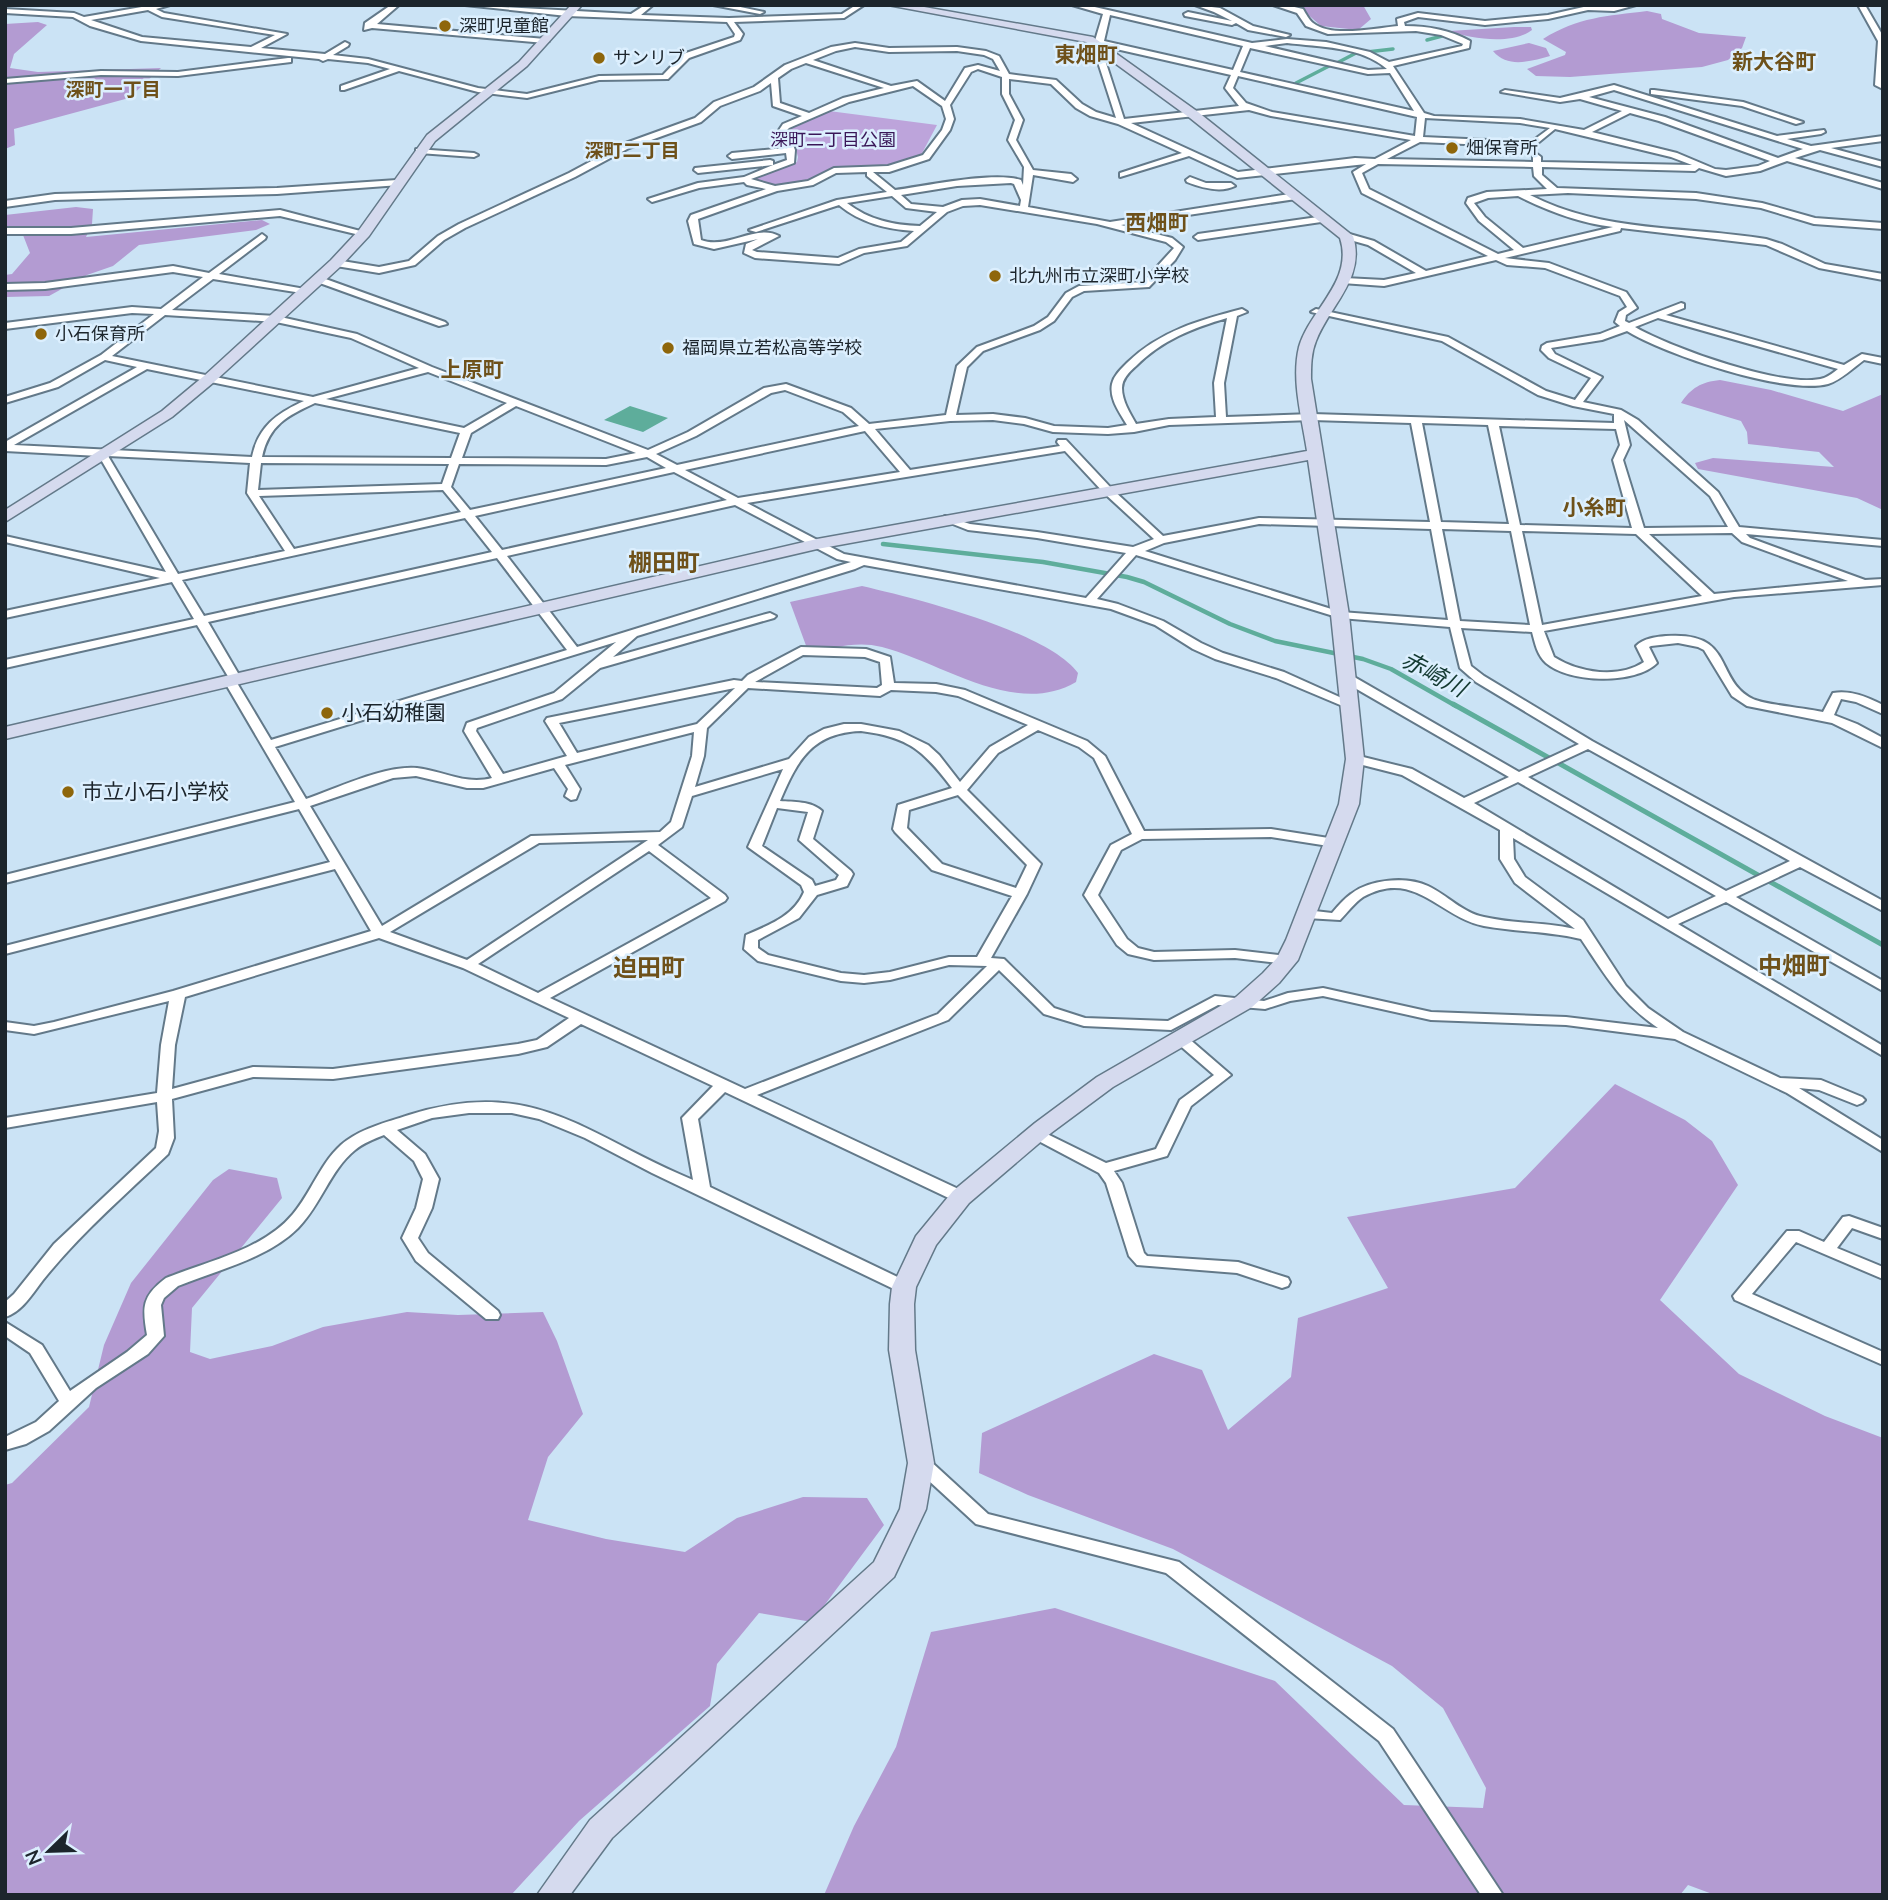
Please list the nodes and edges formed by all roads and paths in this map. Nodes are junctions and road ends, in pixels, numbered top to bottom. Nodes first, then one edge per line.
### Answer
1 (167, 5) edge
2 (396, 5) edge
3 (468, 5) edge
4 (650, 5) edge
5 (716, 5) edge
6 (861, 5) edge
7 (893, 5) edge
8 (1074, 5) edge
9 (1198, 5) edge
10 (1276, 5) edge
11 (1633, 5) edge
12 (1861, 5) edge
13 (149, 8) junction
14 (572, 10) edge
15 (5, 11) edge
16 (1107, 13) junction
17 (1188, 14) dead end
18 (782, 16) junction
19 (632, 17) junction
20 (86, 19) junction
21 (729, 20) junction
22 (1241, 24) junction
23 (1402, 27) junction
24 (1880, 27) edge
25 (545, 41) junction
26 (345, 44) dead end
27 (1102, 45) junction
28 (1247, 46) junction
29 (1335, 46) junction
30 (252, 50) junction
31 (310, 57) junction
32 (323, 58) junction
33 (1881, 60) edge
34 (805, 61) junction
35 (1390, 68) junction
36 (398, 69) junction
37 (1235, 74) junction
38 (774, 75) junction
39 (1006, 76) junction
40 (5, 81) edge
41 (888, 87) junction
42 (1883, 87) edge
43 (344, 88) dead end
44 (1625, 90) junction
45 (492, 92) junction
46 (1505, 92) dead end
47 (1537, 97) junction
48 (1580, 97) junction
49 (946, 105) junction
50 (1250, 107) junction
51 (1630, 110) junction
52 (1194, 115) junction
53 (810, 116) junction
54 (1421, 117) junction
55 (1121, 122) junction
56 (1529, 122) junction
57 (1748, 128) junction
58 (1552, 130) junction
59 (1821, 132) dead end
60 (1585, 133) junction
61 (1419, 138) junction
62 (1777, 138) junction
63 (1883, 138) edge
64 (1864, 141) junction
65 (1533, 145) junction
66 (1883, 146) edge
67 (1814, 148) junction
68 (791, 150) junction
69 (419, 151) junction
70 (1186, 153) junction
71 (474, 155) dead end
72 (732, 156) dead end
73 (1786, 158) junction
74 (1775, 160) junction
75 (791, 161) junction
76 (1373, 163) junction
77 (1538, 163) junction
78 (1883, 165) edge
79 (1704, 167) junction
80 (1691, 168) junction
81 (698, 170) dead end
82 (1031, 172) junction
83 (1265, 173) junction
84 (870, 174) dead end
85 (1123, 175) dead end
86 (1237, 175) junction
87 (746, 179) junction
88 (1073, 179) dead end
89 (1189, 180) dead end
90 (397, 183) junction
91 (1231, 186) junction
92 (1883, 186) edge
93 (775, 188) junction
94 (1554, 190) junction
95 (1518, 192) junction
96 (891, 193) junction
97 (5, 195) edge
98 (1296, 196) junction
99 (37, 199) junction
100 (652, 199) dead end
101 (841, 202) junction
102 (5, 204) edge
103 (1025, 204) junction
104 (1221, 206) junction
105 (944, 210) junction
106 (1325, 219) junction
107 (1108, 224) junction
108 (1629, 226) junction
109 (1883, 226) edge
110 (922, 229) junction
111 (5, 231) edge
112 (364, 233) junction
113 (1346, 236) junction
114 (262, 237) dead end
115 (1198, 237) dead end
116 (727, 243) junction
117 (1521, 251) junction
118 (1496, 257) junction
119 (337, 263) junction
120 (1423, 273) junction
121 (1883, 277) edge
122 (211, 278) junction
123 (320, 280) junction
124 (1345, 281) junction
125 (5, 287) edge
126 (305, 292) junction
127 (1681, 306) dead end
128 (165, 311) junction
129 (1320, 313) junction
130 (1657, 315) junction
131 (276, 319) junction
132 (442, 324) dead end
133 (5, 326) edge
134 (1626, 327) junction
135 (104, 357) junction
136 (1883, 361) edge
137 (147, 365) junction
138 (1844, 368) junction
139 (429, 369) junction
140 (209, 379) junction
141 (5, 400) edge
142 (311, 400) junction
143 (514, 403) junction
144 (1577, 404) junction
145 (1617, 412) junction
146 (1312, 417) junction
147 (950, 418) junction
148 (1221, 420) junction
149 (1416, 421) junction
150 (1493, 423) junction
151 (1619, 426) junction
152 (867, 427) junction
153 (1053, 429) junction
154 (1133, 429) junction
155 (467, 431) junction
156 (5, 447) edge
157 (1066, 448) junction
158 (107, 454) junction
159 (648, 454) junction
160 (1314, 454) junction
161 (257, 460) junction
162 (456, 462) junction
163 (678, 468) junction
164 (907, 473) junction
165 (446, 487) junction
166 (1108, 491) junction
167 (252, 493) junction
168 (738, 500) junction
169 (468, 513) junction
170 (5, 517) edge
171 (945, 519) junction
172 (1326, 523) junction
173 (1437, 526) junction
174 (1516, 528) junction
175 (1735, 530) junction
176 (1639, 531) junction
177 (5, 539) edge
178 (1161, 540) junction
179 (1883, 543) edge
180 (817, 544) junction
181 (1134, 551) junction
182 (291, 552) junction
183 (500, 554) junction
184 (864, 560) junction
185 (175, 577) junction
186 (1876, 585) edge
187 (1711, 598) junction
188 (1090, 600) junction
189 (543, 608) junction
190 (7, 613) edge
191 (1340, 615) junction
192 (770, 616) dead end
193 (201, 621) junction
194 (1455, 624) junction
195 (1537, 629) junction
196 (637, 631) junction
197 (573, 650) junction
198 (5, 664) edge
199 (592, 666) junction
200 (1345, 677) junction
201 (233, 681) junction
202 (747, 683) junction
203 (888, 686) junction
204 (1349, 704) junction
205 (1883, 710) edge
206 (1826, 718) junction
207 (1039, 724) junction
208 (701, 727) junction
209 (5, 733) edge
210 (1588, 744) junction
211 (1883, 744) edge
212 (267, 745) junction
213 (574, 758) junction
214 (1355, 759) junction
215 (557, 762) junction
216 (793, 762) junction
217 (1518, 777) junction
218 (499, 779) junction
219 (960, 790) junction
220 (686, 794) junction
221 (571, 796) dead end
222 (1465, 803) junction
223 (304, 804) junction
224 (775, 804) junction
225 (1506, 827) junction
226 (1139, 835) junction
227 (663, 836) junction
228 (1335, 843) junction
229 (649, 845) junction
230 (1801, 861) junction
231 (339, 864) junction
232 (5, 879) edge
233 (811, 892) junction
234 (1020, 894) junction
235 (1726, 897) junction
236 (1883, 907) edge
237 (1306, 914) junction
238 (1668, 924) junction
239 (379, 933) junction
240 (1588, 936) junction
241 (5, 950) edge
242 (1287, 960) junction
243 (981, 962) junction
244 (999, 962) junction
245 (468, 965) junction
246 (1883, 987) edge
247 (178, 994) junction
248 (539, 998) junction
249 (1244, 1002) junction
250 (581, 1017) junction
251 (5, 1026) edge
252 (1678, 1035) junction
253 (1182, 1040) junction
254 (1883, 1052) edge
255 (1775, 1082) junction
256 (723, 1085) junction
257 (744, 1095) junction
258 (164, 1096) junction
259 (1857, 1100) dead end
260 (5, 1123) edge
261 (386, 1129) junction
262 (1036, 1134) junction
263 (1883, 1147) edge
264 (1105, 1170) junction
265 (703, 1190) junction
266 (961, 1197) junction
267 (1883, 1234) edge
268 (1826, 1250) junction
269 (1883, 1273) edge
270 (1282, 1282) dead end
271 (904, 1287) junction
272 (5, 1311) edge
273 (492, 1315) dead end
274 (5, 1328) edge
275 (1883, 1359) edge
276 (69, 1404) junction
277 (5, 1444) edge
278 (920, 1463) junction
279 (552, 1895) edge
280 (1493, 1895) edge

1 - 13 street
2 - 25 street
3 - 14 street
4 - 19 street
5 - 18 street
6 - 18 street
7 - 27 street
8 - 16 street
9 - 22 street
10 - 23 street
11 - 23 street
12 - 24 street
13 - 20 street
13 - 30 street
14 - 19 street
14 - 25 street
15 - 20 street
16 - 27 street
16 - 28 street
17 - 22 street
18 - 21 street
19 - 21 street
20 - 30 street
21 - 45 street
22 - 29 street
23 - 35 street
24 - 33 street
25 - 45 street
26 - 32 street
27 - 37 street
27 - 52 street
27 - 55 street
28 - 29 street
28 - 35 street
28 - 37 street
29 - 35 street
30 - 31 street
31 - 32 street
31 - 40 street
32 - 36 street
33 - 42 street
34 - 38 street
34 - 39 street
34 - 41 street
35 - 54 street
36 - 43 street
36 - 45 street
37 - 50 street
37 - 54 street
38 - 53 street
38 - 119 street
39 - 49 street
39 - 55 street
39 - 82 street
41 - 49 street
41 - 53 street
44 - 48 street
44 - 57 street
44 - 57 street
45 - 69 street
46 - 47 street
47 - 48 street
47 - 56 street
48 - 51 street
49 - 93 street
50 - 52 street
50 - 61 street
51 - 60 street
51 - 74 street
52 - 55 street
52 - 83 street
53 - 68 street
54 - 56 street
54 - 58 street
54 - 61 street
55 - 70 street
56 - 60 street
57 - 62 street
58 - 65 street
58 - 80 street
59 - 62 street
60 - 79 street
61 - 65 street
61 - 76 street
62 - 67 street
63 - 64 street
64 - 66 street
64 - 67 street
65 - 77 street
67 - 73 street
67 - 78 street
68 - 72 street
68 - 75 street
69 - 71 street
69 - 90 street
70 - 85 street
70 - 86 street
73 - 74 street
73 - 92 street
74 - 79 street
75 - 81 street
75 - 87 street
76 - 77 street
76 - 83 street
76 - 118 street
77 - 80 street
77 - 94 street
79 - 80 street
82 - 88 street
82 - 103 street
83 - 86 street
83 - 98 street
84 - 96 street
86 - 91 street
87 - 93 street
87 - 100 street
89 - 91 street
90 - 99 street
90 - 112 street
91 - 104 street
93 - 116 street
94 - 95 street
94 - 109 street
95 - 108 street
95 - 117 street
96 - 101 street
96 - 103 street
96 - 105 street
97 - 99 street
98 - 104 street
98 - 106 street
99 - 102 street
101 - 110 street
101 - 116 street
103 - 105 street
103 - 107 street
104 - 107 street
105 - 110 street
106 - 113 street
106 - 115 street
107 - 147 street
108 - 117 street
108 - 121 street
110 - 116 street
111 - 112 street
112 - 119 street
113 - 120 street
113 - 124 street
114 - 122 street
117 - 118 street
118 - 120 street
118 - 134 street
119 - 123 street
120 - 124 street
122 - 125 street
122 - 126 street
122 - 128 street
123 - 126 street
123 - 132 street
124 - 129 street
126 - 131 street
127 - 130 street
128 - 131 street
128 - 133 street
128 - 135 street
129 - 144 street
129 - 146 street
130 - 134 street
130 - 138 street
131 - 139 street
131 - 140 street
134 - 138 street
134 - 144 street
135 - 137 street
135 - 141 street
136 - 138 street
137 - 140 street
137 - 156 street
139 - 142 street
139 - 143 street
140 - 142 street
140 - 158 street
142 - 155 street
142 - 161 street
143 - 155 street
143 - 159 street
144 - 145 street
145 - 151 street
145 - 175 street
146 - 148 street
146 - 149 street
146 - 160 street
147 - 152 street
147 - 153 street
148 - 154 street
148 - 154 street
149 - 150 street
149 - 173 street
150 - 151 street
150 - 174 street
151 - 176 street
152 - 159 street
152 - 163 street
152 - 164 street
153 - 154 street
153 - 157 street
155 - 162 street
156 - 158 street
157 - 164 street
157 - 166 street
158 - 161 street
158 - 170 street
158 - 185 street
159 - 162 street
159 - 163 street
160 - 166 street
160 - 172 street
161 - 162 street
161 - 167 street
162 - 165 street
163 - 168 street
163 - 169 street
164 - 168 street
165 - 167 street
165 - 169 street
166 - 171 street
166 - 178 street
167 - 182 street
168 - 180 street
168 - 183 street
169 - 182 street
169 - 183 street
171 - 180 street
171 - 181 street
172 - 173 street
172 - 178 street
172 - 191 street
173 - 174 street
173 - 194 street
174 - 176 street
174 - 195 street
175 - 176 street
175 - 179 street
175 - 186 street
176 - 187 street
177 - 185 street
178 - 181 street
180 - 184 street
180 - 189 street
181 - 188 street
181 - 191 street
182 - 185 street
183 - 189 street
183 - 193 street
184 - 188 street
184 - 196 street
185 - 190 street
185 - 193 street
186 - 187 street
187 - 195 street
188 - 204 street
189 - 197 street
189 - 201 street
191 - 194 street
191 - 200 street
192 - 199 street
193 - 198 street
193 - 201 street
194 - 195 street
194 - 210 street
195 - 206 street
196 - 197 street
196 - 199 street
197 - 212 street
199 - 218 street
200 - 204 street
200 - 217 street
201 - 209 street
201 - 212 street
202 - 203 street
202 - 203 street
202 - 208 street
202 - 213 street
203 - 207 street
204 - 214 street
205 - 206 street
206 - 211 street
207 - 219 street
207 - 226 street
208 - 213 street
208 - 220 street
210 - 217 street
210 - 230 street
212 - 223 street
213 - 215 street
214 - 222 street
214 - 228 street
215 - 218 street
215 - 221 street
216 - 219 street
216 - 220 street
216 - 224 street
217 - 222 street
217 - 235 street
218 - 223 street
219 - 234 street
219 - 234 street
220 - 227 street
222 - 225 street
223 - 231 street
223 - 232 street
224 - 233 street
224 - 233 street
225 - 238 street
225 - 240 street
226 - 228 street
226 - 242 street
227 - 229 street
227 - 239 street
228 - 237 street
229 - 245 street
229 - 248 street
230 - 235 street
230 - 236 street
231 - 239 street
231 - 241 street
233 - 243 street
234 - 243 street
235 - 238 street
235 - 246 street
237 - 240 street
237 - 242 street
238 - 254 street
239 - 245 street
239 - 247 street
240 - 252 street
242 - 249 street
243 - 244 street
244 - 249 street
244 - 257 street
245 - 248 street
247 - 251 street
247 - 258 street
248 - 250 street
249 - 252 street
249 - 253 street
250 - 256 street
250 - 258 street
252 - 255 street
253 - 262 street
253 - 264 street
255 - 259 street
255 - 263 street
256 - 257 street
256 - 265 street
257 - 266 street
258 - 260 street
258 - 272 street
261 - 265 street
261 - 273 street
261 - 276 street
262 - 264 street
262 - 266 street
264 - 270 street
265 - 271 street
266 - 271 street
267 - 268 street
268 - 269 street
268 - 275 street
271 - 278 street
274 - 276 street
276 - 277 street
278 - 279 street
278 - 280 street

